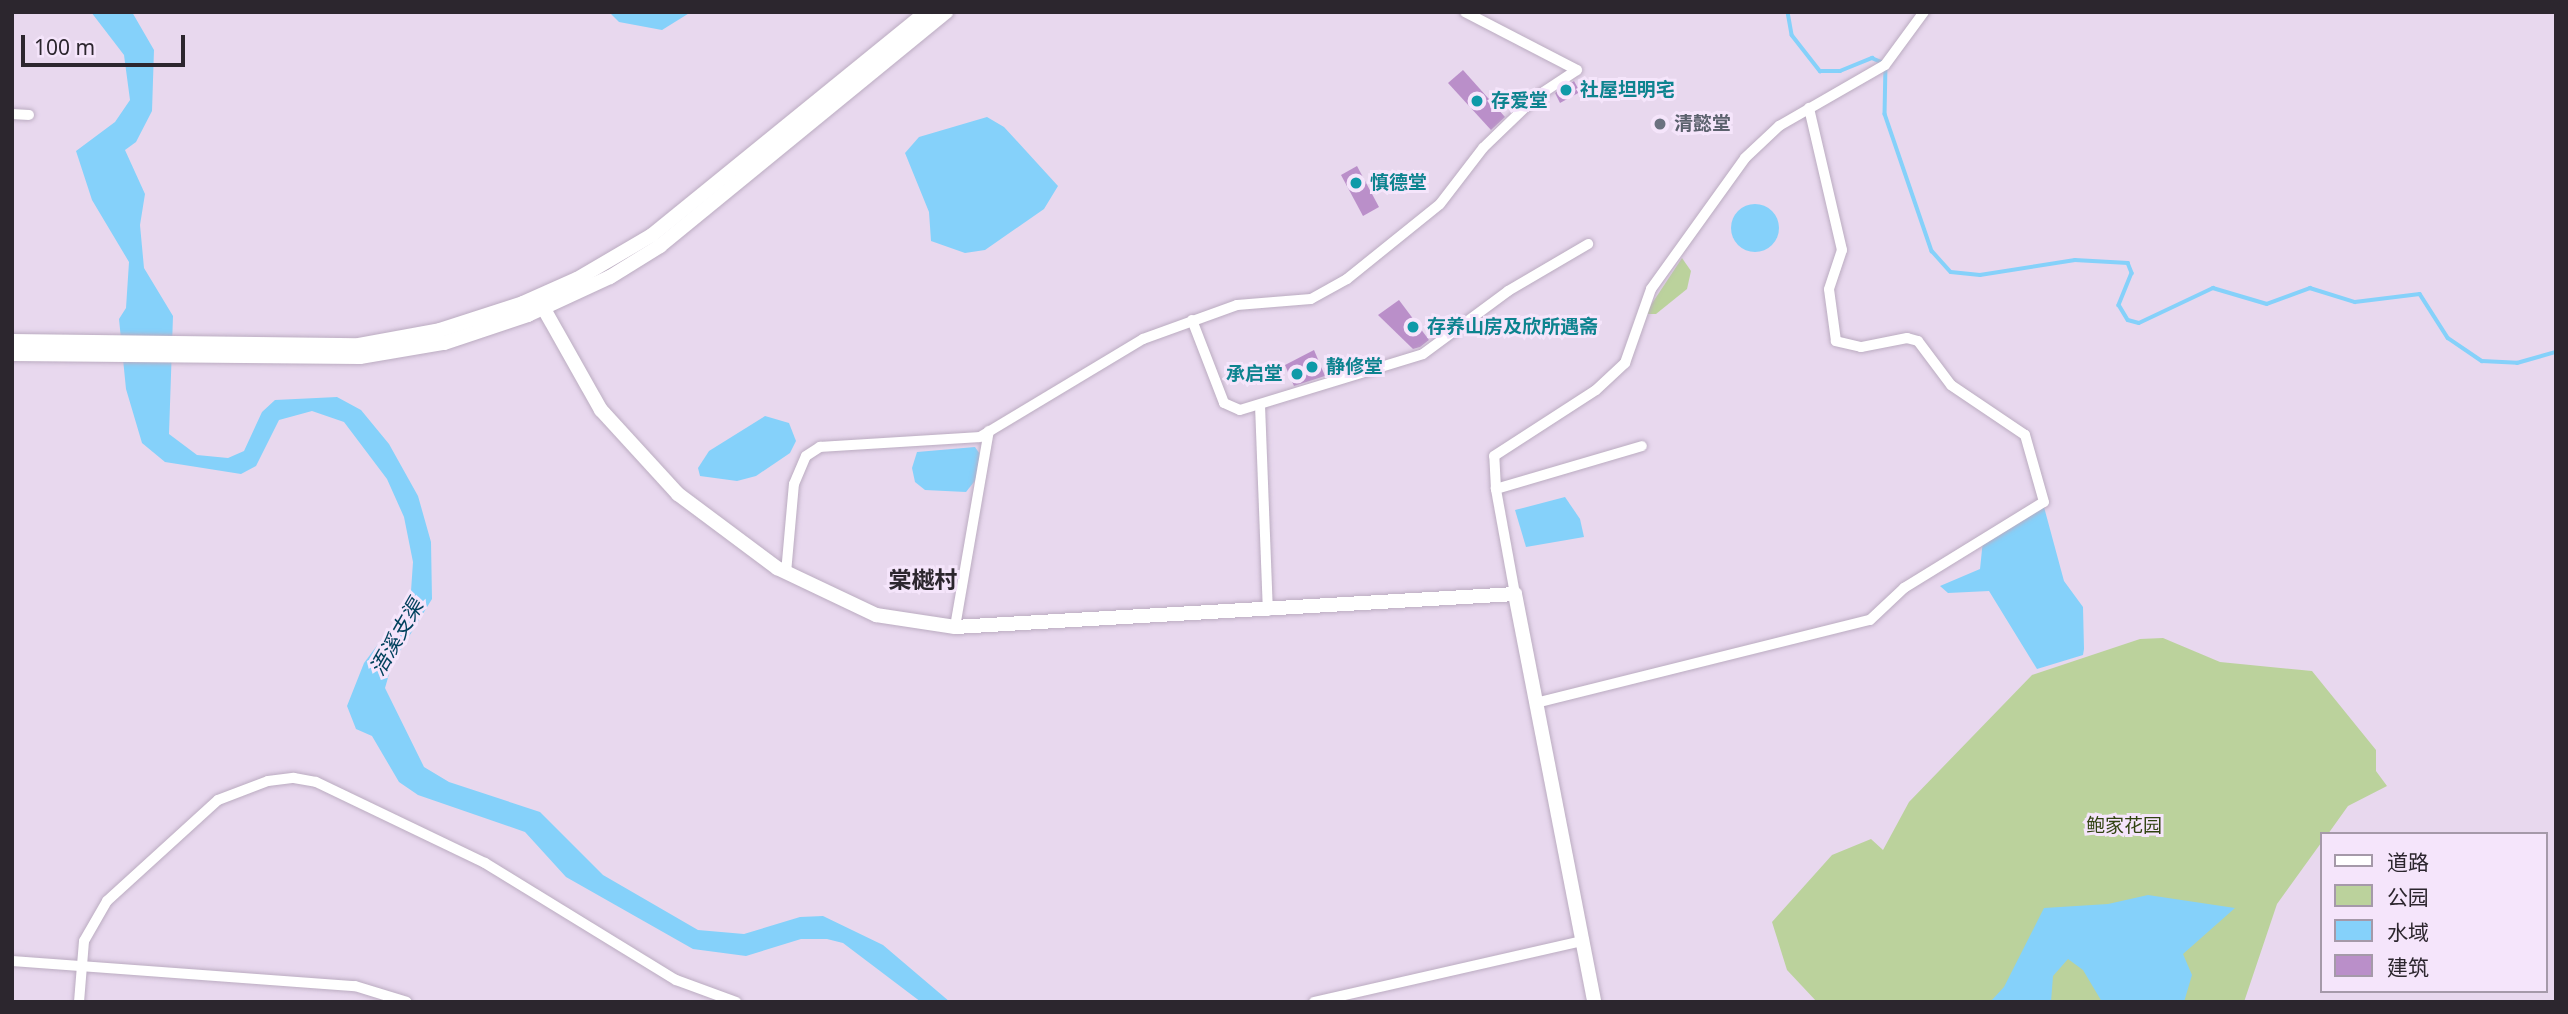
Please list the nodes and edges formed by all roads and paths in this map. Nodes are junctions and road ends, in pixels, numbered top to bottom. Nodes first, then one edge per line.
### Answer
1 (926, 12) edge
2 (946, 12) edge
3 (1465, 12) edge
4 (1924, 12) edge
5 (1809, 108) junction
6 (12, 114) edge
7 (29, 115) dead end
8 (1588, 244) dead end
9 (544, 309) junction
10 (1192, 320) junction
11 (12, 341) edge
12 (108, 349) junction
13 (194, 351) junction
14 (12, 354) edge
15 (1260, 405) junction
16 (989, 431) junction
17 (1642, 446) dead end
18 (1496, 489) junction
19 (786, 573) junction
20 (1515, 594) junction
21 (1268, 611) junction
22 (955, 626) junction
23 (1536, 703) junction
24 (1582, 941) junction
25 (12, 961) edge
26 (80, 966) junction
27 (79, 1002) edge
28 (407, 1002) edge
29 (736, 1002) edge
30 (1314, 1002) edge
31 (1594, 1002) edge

1 - 13 main road
2 - 9 main road
3 - 10 street
4 - 5 street
5 - 18 street
5 - 23 street
6 - 7 street
8 - 15 street
9 - 13 main road
9 - 19 main road
10 - 15 street
10 - 16 street
11 - 12 main road
12 - 13 main road
12 - 14 main road
15 - 21 street
16 - 19 street
16 - 22 street
17 - 18 street
18 - 20 street
19 - 22 main road
20 - 21 main road
20 - 23 main road
21 - 22 main road
23 - 24 main road
24 - 30 street
24 - 31 main road
25 - 26 street
26 - 27 street
26 - 28 street
26 - 29 street

